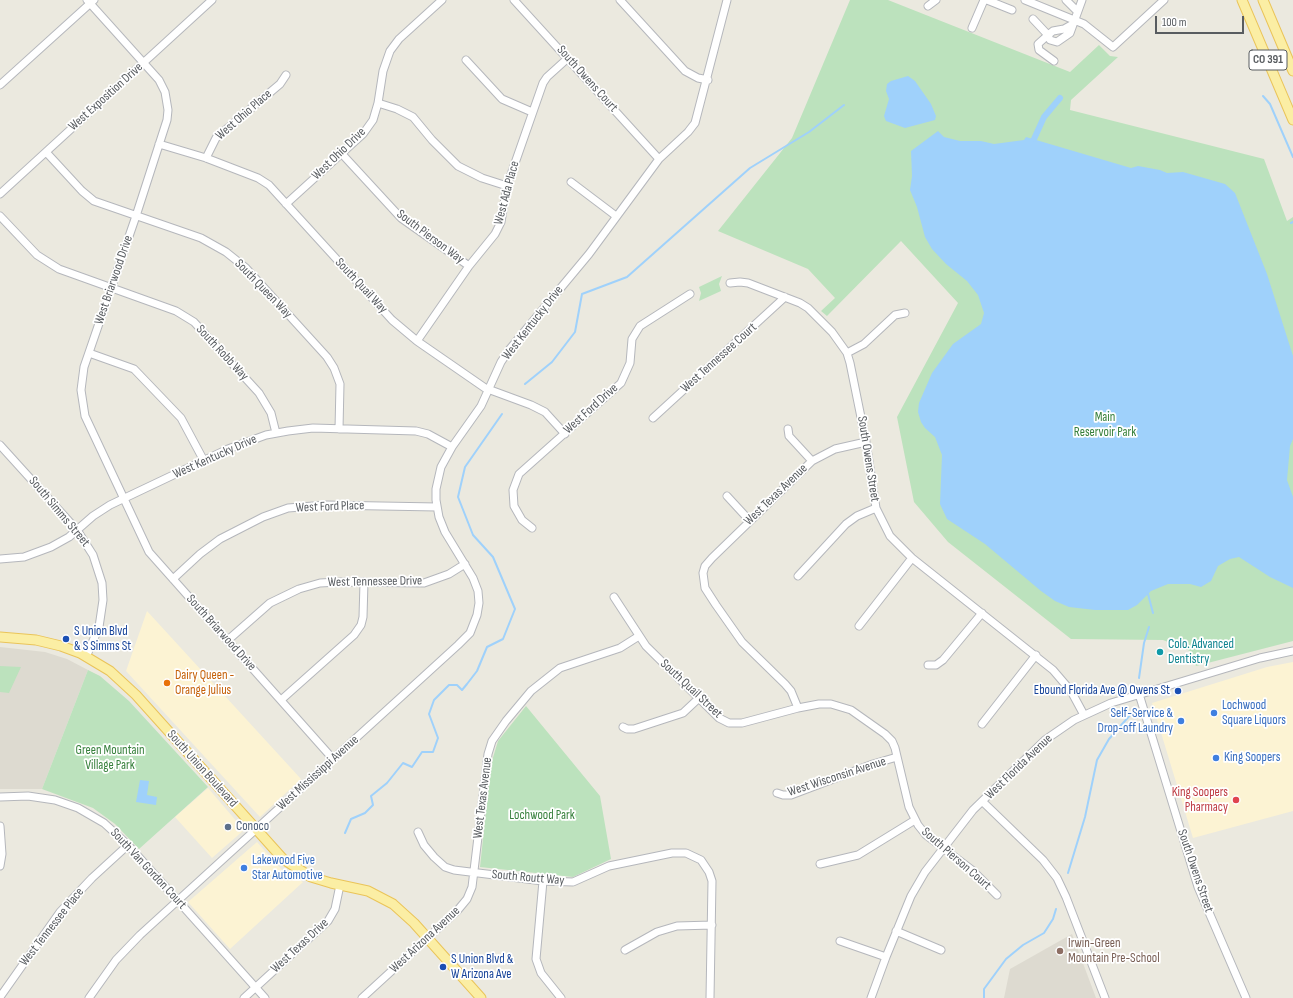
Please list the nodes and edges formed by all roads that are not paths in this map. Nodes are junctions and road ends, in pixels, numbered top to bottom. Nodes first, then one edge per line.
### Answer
1 (212, 0) edge
2 (442, 0) edge
3 (514, 0) edge
4 (620, 0) edge
5 (727, 0) edge
6 (936, 0) edge
7 (984, 0) edge
8 (987, 0) edge
9 (1025, 0) edge
10 (1066, 0) edge
11 (1082, 0) edge
12 (1164, 0) edge
13 (1242, 0) edge
14 (1263, 0) edge
15 (90, 1) edge
16 (928, 6) dead end
17 (1012, 10) dead end
18 (1077, 12) junction
19 (1033, 19) dead end
20 (1073, 22) junction
21 (972, 28) dead end
22 (1048, 35) junction
23 (568, 58) junction
24 (466, 60) dead end
25 (1054, 61) dead end
26 (144, 62) junction
27 (1293, 71) edge
28 (286, 75) dead end
29 (708, 80) junction
30 (0, 85) edge
31 (378, 103) junction
32 (532, 112) junction
33 (1293, 120) edge
34 (159, 144) junction
35 (46, 152) junction
36 (342, 154) junction
37 (206, 158) junction
38 (659, 159) junction
39 (571, 182) dead end
40 (507, 186) junction
41 (0, 194) edge
42 (286, 204) junction
43 (0, 216) edge
44 (136, 216) junction
45 (616, 216) junction
46 (469, 266) junction
47 (730, 283) dead end
48 (111, 288) junction
49 (690, 294) dead end
50 (785, 297) junction
51 (905, 313) dead end
52 (417, 340) junction
53 (89, 353) junction
54 (847, 353) junction
55 (489, 390) junction
56 (653, 418) dead end
57 (339, 429) junction
58 (788, 429) dead end
59 (276, 433) junction
60 (565, 434) junction
61 (866, 442) junction
62 (0, 444) edge
63 (452, 447) junction
64 (204, 461) junction
65 (812, 461) junction
66 (727, 496) dead end
67 (123, 499) junction
68 (437, 507) junction
69 (876, 508) junction
70 (750, 520) junction
71 (532, 528) dead end
72 (77, 530) junction
73 (912, 558) junction
74 (0, 559) edge
75 (465, 564) junction
76 (798, 576) dead end
77 (173, 579) junction
78 (364, 582) junction
79 (614, 597) dead end
80 (982, 614) junction
81 (859, 626) dead end
82 (639, 636) junction
83 (0, 637) edge
84 (228, 640) junction
85 (1293, 651) edge
86 (1036, 656) junction
87 (86, 657) junction
88 (928, 665) dead end
89 (1139, 694) junction
90 (698, 698) junction
91 (281, 700) junction
92 (798, 708) junction
93 (1084, 715) junction
94 (982, 724) dead end
95 (622, 727) dead end
96 (897, 758) junction
97 (333, 759) junction
98 (777, 793) dead end
99 (0, 798) edge
100 (983, 802) junction
101 (915, 820) junction
102 (0, 826) edge
103 (256, 829) junction
104 (418, 832) dead end
105 (128, 845) junction
106 (942, 848) junction
107 (820, 864) dead end
108 (0, 866) edge
109 (474, 874) junction
110 (543, 881) junction
111 (340, 885) junction
112 (997, 895) dead end
113 (177, 900) junction
114 (712, 925) junction
115 (896, 932) junction
116 (428, 938) junction
117 (840, 941) dead end
118 (625, 950) dead end
119 (941, 950) dead end
120 (886, 957) junction
121 (256, 987) junction
122 (0, 997) edge
123 (477, 997) edge
124 (89, 998) edge
125 (244, 998) edge
126 (265, 998) edge
127 (362, 998) edge
128 (561, 998) edge
129 (710, 998) edge
130 (871, 998) edge
131 (1105, 998) edge
132 (1246, 998) edge

1 - 26 street, West Exposition Drive
2 - 31 street, West Ohio Drive
3 - 23 street, South Owens Court
4 - 29 street
5 - 29 street, West Kentucky Drive
6 - 16 street
7 - 21 street
8 - 17 street
9 - 20 street
10 - 18 street
11 - 18 street
12 - 20 street
13 - 33 main road, CO 391
14 - 27 main road, CO 391
15 - 26 street
15 - 30 street
18 - 20 street
19 - 22 street
20 - 22 street
20 - 22 street
22 - 25 street
23 - 32 street, West Ada Place
23 - 38 street, South Owens Court
24 - 32 street
26 - 34 street, West Briarwood Drive
26 - 35 street, West Exposition Drive
28 - 37 street, West Ohio Place
29 - 38 street, West Kentucky Drive
31 - 36 street, West Ohio Drive
31 - 40 street
32 - 40 street, West Ada Place
34 - 37 street, South Quail Way
34 - 44 street, West Briarwood Drive
35 - 41 street, West Exposition Drive
35 - 44 street, South Queen Way
36 - 42 street, West Ohio Drive
36 - 46 street, South Pierson Way
37 - 42 street, South Quail Way
38 - 45 street, West Kentucky Drive
39 - 45 street
40 - 46 street, West Ada Place
42 - 52 street, South Quail Way
43 - 48 street, South Robb Way
44 - 48 street, West Briarwood Drive
44 - 57 street, South Queen Way
45 - 55 street, West Kentucky Drive
46 - 52 street, West Ada Place
47 - 50 street, South Owens Street
48 - 53 street, West Briarwood Drive
48 - 59 street, South Robb Way
49 - 60 street, West Ford Drive
50 - 54 street, South Owens Street
50 - 56 street, West Tennessee Court
51 - 54 street
52 - 55 street, South Quail Way
53 - 64 street
53 - 67 street, West Briarwood Drive
54 - 61 street, South Owens Street
55 - 60 street, South Quail Way
55 - 63 street, West Kentucky Drive
57 - 59 street, West Kentucky Drive
57 - 63 street, West Kentucky Drive
58 - 65 street
59 - 64 street, West Kentucky Drive
60 - 71 street, West Ford Drive
61 - 65 street, West Texas Avenue
61 - 69 street, South Owens Street
62 - 72 street, South Simms Street
63 - 68 street
64 - 67 street, West Kentucky Drive
65 - 70 street, West Texas Avenue
66 - 70 street
67 - 72 street, West Kentucky Drive
67 - 77 street, South Briarwood Drive
68 - 75 street
68 - 77 street, West Ford Place
69 - 73 street, South Owens Street
69 - 76 street
70 - 92 street, West Texas Avenue
72 - 74 street, West Kentucky Drive
72 - 87 street, South Simms Street
73 - 80 street, South Owens Street
73 - 81 street
75 - 78 street, West Tennessee Drive
75 - 97 street, West Mississippi Avenue
77 - 84 street, South Briarwood Drive
78 - 84 street, West Tennessee Drive
78 - 91 street
79 - 82 street, South Quail Street
80 - 86 street, South Owens Street
80 - 88 street
82 - 90 street, South Quail Street
82 - 109 street, West Texas Avenue
83 - 87 main road, South Union Boulevard
84 - 91 street, South Briarwood Drive
85 - 89 street, West Florida Avenue
86 - 93 street, South Owens Street
86 - 94 street
87 - 103 main road, South Union Boulevard
89 - 93 street, West Florida Avenue
89 - 132 street, South Owens Street
90 - 92 street, South Quail Street
90 - 95 street
91 - 97 street, South Briarwood Drive
92 - 96 street, South Pierson Court
93 - 100 street, West Florida Avenue
96 - 98 street, West Wisconsin Avenue
96 - 101 street, South Pierson Court
97 - 103 street, West Mississippi Avenue
99 - 105 street, South Van Gordon Court
100 - 106 street, West Florida Avenue
100 - 131 street
101 - 106 street, South Pierson Court
101 - 107 street
102 - 108 street
103 - 111 main road, South Union Boulevard
103 - 113 street, West Mississippi Avenue
104 - 109 street, South Routt Way
105 - 113 street, South Van Gordon Court
105 - 122 street, West Tennessee Place
106 - 112 street, South Pierson Court
106 - 115 street, West Florida Avenue
109 - 110 street, South Routt Way
109 - 116 street, West Arizona Avenue
110 - 114 street, South Routt Way
110 - 128 street
111 - 116 main road, South Union Boulevard
111 - 121 street, West Texas Drive
113 - 121 street, South Van Gordon Court
113 - 124 street, West Mississippi Avenue
114 - 118 street
114 - 129 street, South Routt Way
115 - 119 street
115 - 120 street, West Florida Avenue
116 - 123 main road, South Union Boulevard
116 - 127 street, West Arizona Avenue
117 - 120 street
120 - 130 street, West Florida Avenue
121 - 125 street, West Texas Drive
121 - 126 street, South Van Gordon Court

